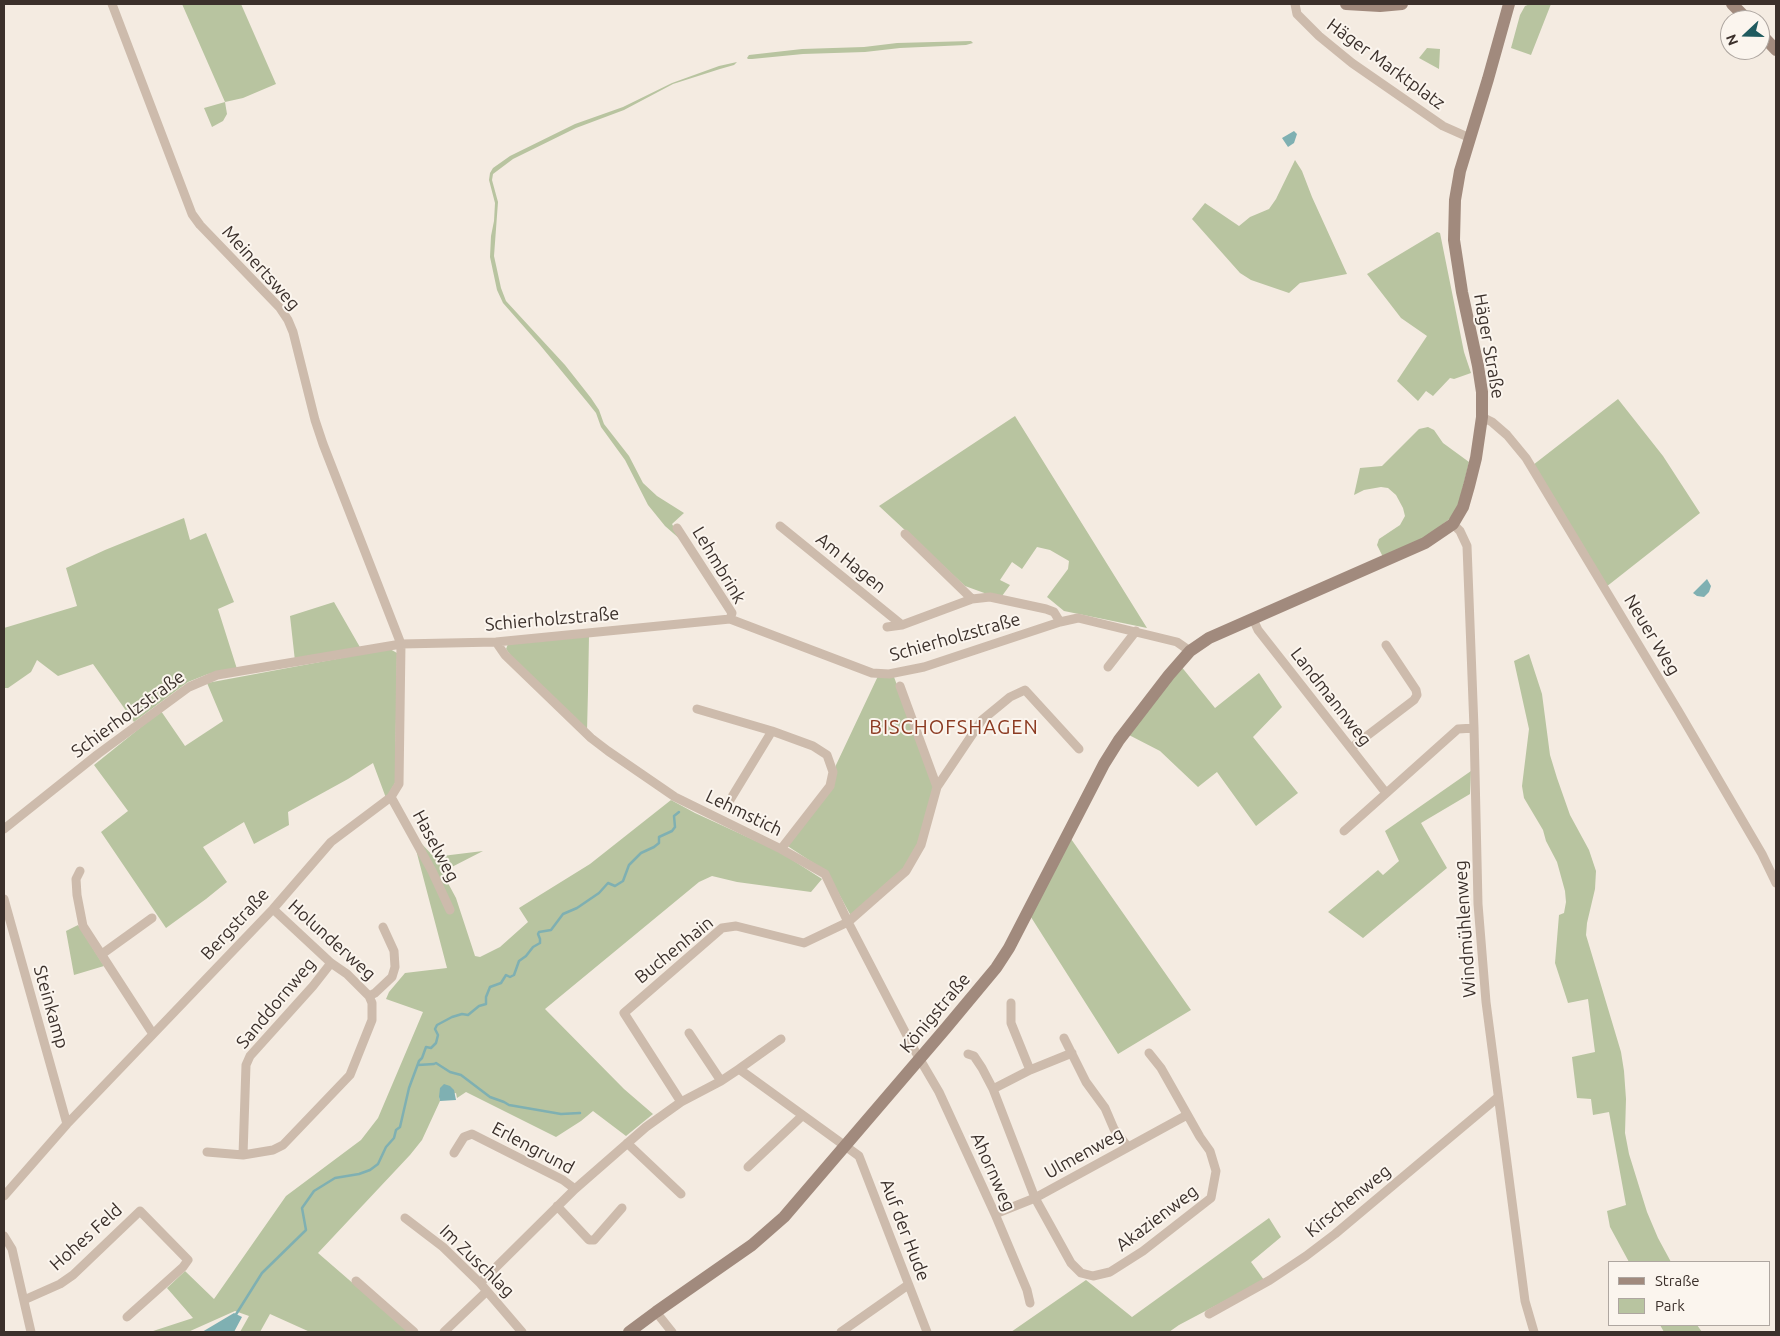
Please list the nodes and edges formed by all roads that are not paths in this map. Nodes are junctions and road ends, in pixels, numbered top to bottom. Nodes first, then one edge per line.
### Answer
1 (112, 4) edge
2 (1295, 4) edge
3 (1346, 4) edge
4 (1402, 4) edge
5 (1509, 4) edge
6 (1470, 138) junction
7 (1482, 417) junction
8 (1453, 524) junction
9 (780, 526) dead end
10 (677, 528) dead end
11 (905, 534) dead end
12 (972, 599) junction
13 (730, 619) junction
14 (1253, 619) junction
15 (1060, 622) junction
16 (902, 625) junction
17 (886, 627) dead end
18 (1136, 632) junction
19 (496, 642) junction
20 (401, 644) junction
21 (1386, 645) dead end
22 (1190, 651) junction
23 (1108, 667) dead end
24 (900, 686) dead end
25 (697, 709) dead end
26 (1474, 728) junction
27 (772, 731) junction
28 (1351, 748) junction
29 (1079, 749) dead end
30 (937, 787) junction
31 (1386, 793) junction
32 (392, 798) junction
33 (730, 800) dead end
34 (4, 829) edge
35 (1344, 831) dead end
36 (781, 849) junction
37 (80, 871) dead end
38 (1776, 883) edge
39 (4, 899) edge
40 (273, 909) junction
41 (450, 910) dead end
42 (152, 918) dead end
43 (848, 922) junction
44 (383, 927) dead end
45 (102, 954) junction
46 (331, 962) junction
47 (369, 996) junction
48 (1011, 1003) dead end
49 (689, 1033) dead end
50 (153, 1034) junction
51 (1064, 1038) dead end
52 (781, 1039) dead end
53 (1072, 1053) junction
54 (1149, 1053) dead end
55 (968, 1054) dead end
56 (920, 1059) junction
57 (739, 1069) junction
58 (1030, 1070) junction
59 (721, 1081) junction
60 (993, 1089) junction
61 (1497, 1098) junction
62 (681, 1102) junction
63 (1187, 1115) junction
64 (802, 1116) junction
65 (67, 1124) junction
66 (627, 1143) junction
67 (846, 1145) junction
68 (1128, 1147) junction
69 (207, 1152) dead end
70 (454, 1153) dead end
71 (243, 1155) junction
72 (748, 1167) dead end
73 (575, 1189) junction
74 (681, 1194) dead end
75 (4, 1196) edge
76 (1035, 1198) junction
77 (557, 1206) junction
78 (622, 1208) dead end
79 (994, 1214) junction
80 (405, 1218) dead end
81 (4, 1236) edge
82 (356, 1281) dead end
83 (480, 1283) junction
84 (908, 1285) junction
85 (488, 1291) junction
86 (24, 1300) junction
87 (1030, 1303) dead end
88 (656, 1312) junction
89 (1209, 1314) dead end
90 (127, 1317) dead end
91 (31, 1332) edge
92 (414, 1332) edge
93 (444, 1332) edge
94 (522, 1332) edge
95 (629, 1332) edge
96 (672, 1332) edge
97 (841, 1332) edge
98 (927, 1332) edge
99 (1534, 1332) edge

1 - 20 street, Meinertsweg
2 - 6 street, Häger Marktplatz
3 - 4 main road
5 - 6 main road, Häger Straße
6 - 7 main road, Häger Straße
7 - 8 main road, Häger Straße
7 - 38 street, Neuer Weg
8 - 14 main road, Häger Straße
8 - 26 street, Windmühlenweg
9 - 16 street, Am Hagen
10 - 13 street, Lehmbrink
11 - 12 street
12 - 15 street
12 - 16 street
13 - 15 street, Schierholzstraße
13 - 19 street, Schierholzstraße
14 - 22 main road, Häger Straße
14 - 28 street, Landmannweg
15 - 18 street, Schierholzstraße
16 - 17 street
18 - 22 street, Schierholzstraße
18 - 23 street
19 - 20 street, Schierholzstraße
19 - 36 street, Lehmstich
20 - 32 street
20 - 34 street, Schierholzstraße
21 - 28 street
22 - 56 main road, Königstraße
24 - 30 street
25 - 27 street
26 - 31 street
26 - 61 street, Windmühlenweg
27 - 33 street
27 - 36 street
28 - 31 street, Landmannweg
29 - 30 street
30 - 43 street
31 - 35 street
32 - 40 street, Bergstraße
32 - 41 street, Haselweg
36 - 43 street, Lehmstich
37 - 45 street
39 - 65 street, Steinkamp
40 - 46 street, Holunderweg
40 - 50 street, Bergstraße
42 - 45 street
43 - 56 street, Lehmstich
43 - 62 street, Buchenhain
44 - 47 street, Holunderweg
45 - 50 street
46 - 47 street, Holunderweg
46 - 71 street, Sanddornweg
47 - 71 street, Holunderweg
48 - 58 street
49 - 59 street
50 - 65 street, Bergstraße
51 - 53 street
52 - 57 street
53 - 58 street
53 - 68 street
54 - 63 street, Akazienweg
55 - 60 street
56 - 67 main road, Königstraße
56 - 79 street, Ahornweg
57 - 59 street
57 - 64 street, Auf der Hude
58 - 60 street
59 - 62 street
60 - 76 street
61 - 89 street, Kirschenweg
61 - 99 street, Windmühlenweg
62 - 66 street
63 - 68 street, Ulmenweg
63 - 76 street, Akazienweg
64 - 67 street, Auf der Hude
64 - 72 street
65 - 75 street, Bergstraße
66 - 73 street
66 - 74 street
67 - 84 street, Auf der Hude
67 - 88 main road, Königstraße
68 - 76 street, Ulmenweg
69 - 71 street, Holunderweg
70 - 73 street, Erlengrund
73 - 77 street
76 - 79 street, Ulmenweg
77 - 78 street
77 - 83 street
79 - 87 street, Ahornweg
80 - 83 street, Im Zuschlag
81 - 86 street
82 - 92 street
83 - 85 street, Im Zuschlag
84 - 97 street
84 - 98 street, Auf der Hude
85 - 93 street
85 - 94 street, Im Zuschlag
86 - 90 street, Hohes Feld
86 - 91 street
88 - 95 main road, Königstraße
88 - 96 street

